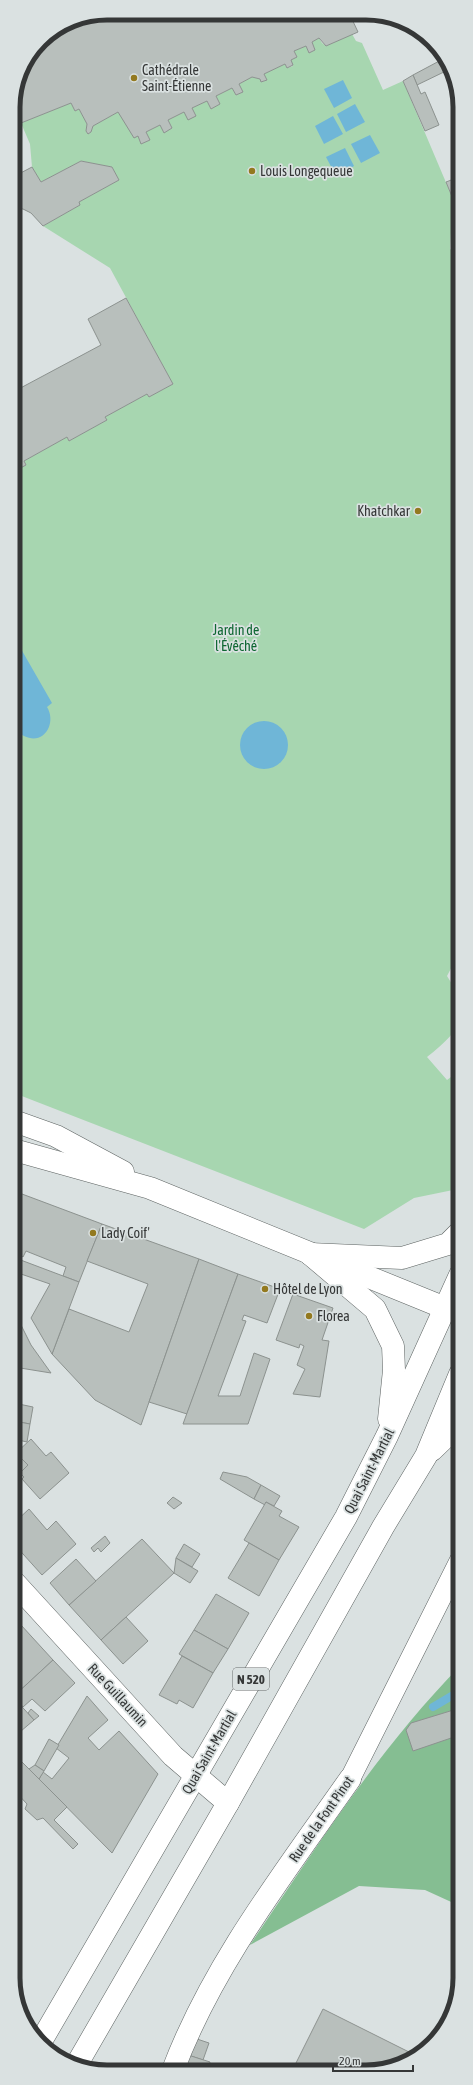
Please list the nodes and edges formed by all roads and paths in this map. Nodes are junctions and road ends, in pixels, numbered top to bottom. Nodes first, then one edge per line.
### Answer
1 (20, 1122) edge
2 (20, 1152) edge
3 (150, 1188) junction
4 (453, 1239) edge
5 (310, 1254) junction
6 (452, 1311) edge
7 (453, 1391) edge
8 (453, 1430) edge
9 (387, 1436) junction
10 (426, 1456) junction
11 (453, 1574) edge
12 (20, 1589) edge
13 (195, 1775) junction
14 (350, 1780) joint
15 (228, 1803) junction
16 (43, 2037) edge
17 (79, 2060) edge
18 (175, 2065) edge

1 - 3 main road
2 - 3 main road
3 - 5 main road
4 - 5 main road
5 - 6 main road
5 - 9 main road
6 - 9 main road, Quai Saint-Martial / N 520
7 - 10 main road, N 520
8 - 10 main road
9 - 13 main road, Quai Saint-Martial / N 520
10 - 15 main road, N 520
11 - 14 street, Rue de la Font Pinot
12 - 13 main road, Rue Guillaumin
13 - 15 main road, Rue Guillaumin
13 - 16 main road, Quai Saint-Martial / N 520
14 - 18 main road, Rue de la Font Pinot
15 - 17 main road, N 520

